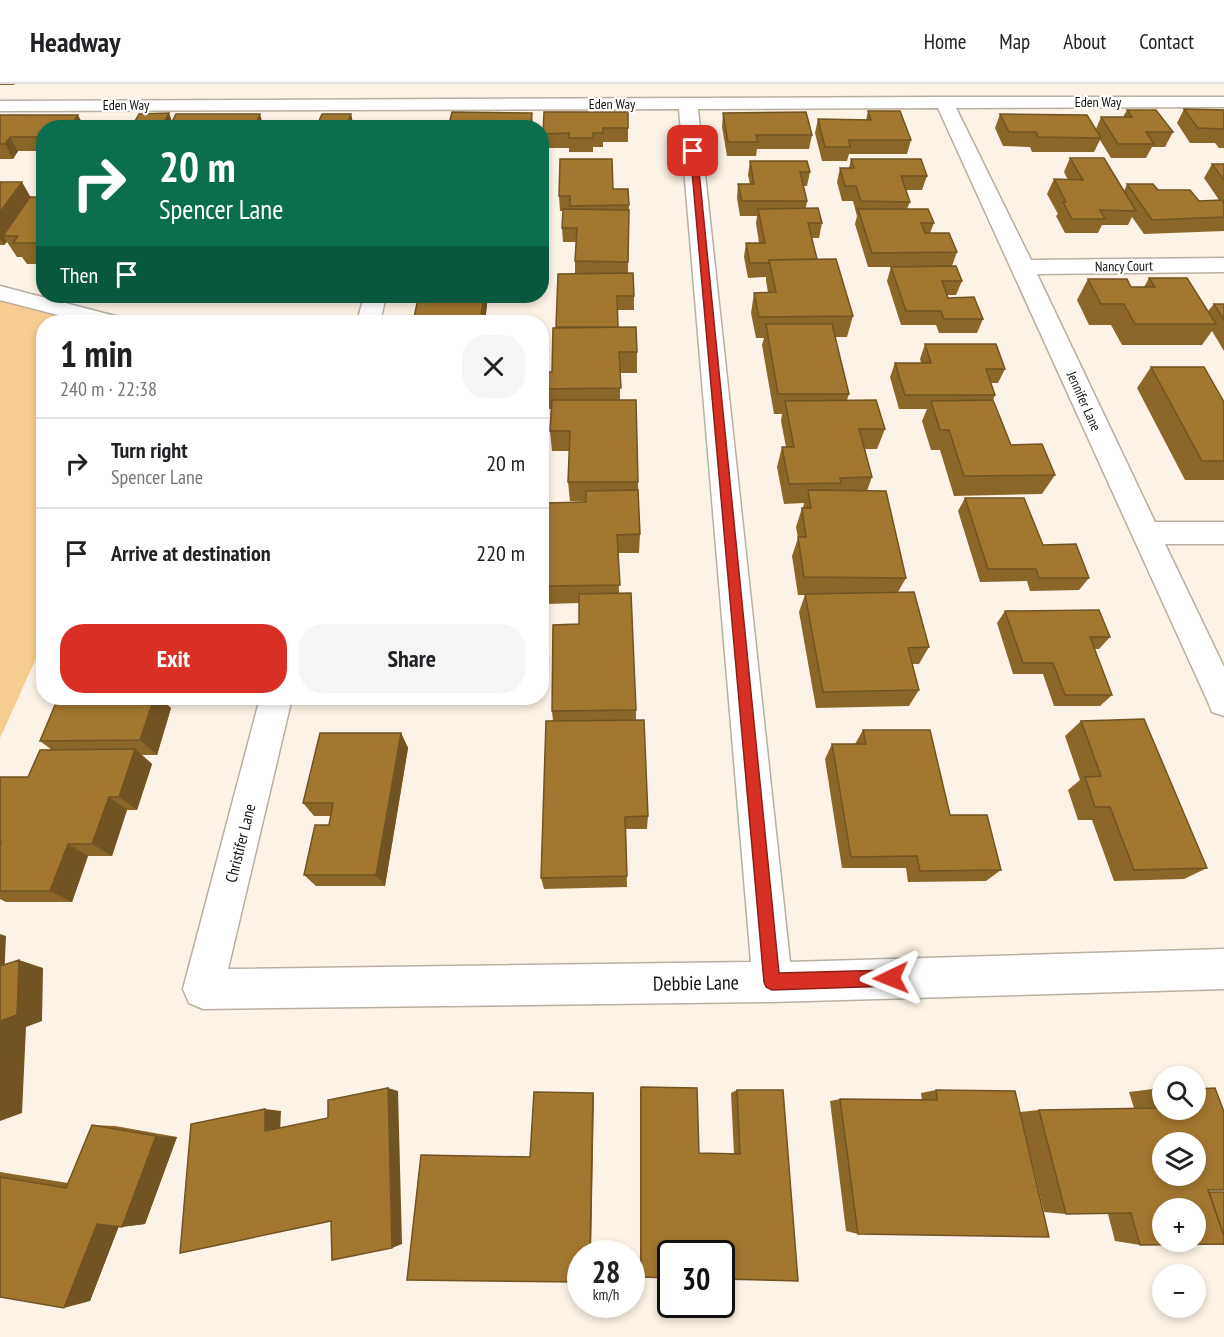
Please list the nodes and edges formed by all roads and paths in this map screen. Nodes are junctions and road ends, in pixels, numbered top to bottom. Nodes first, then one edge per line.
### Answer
1 (944, 102) junction
2 (1224, 102) edge
3 (688, 103) junction
4 (418, 104) junction
5 (0, 106) edge
6 (415, 120) edge
7 (1224, 265) edge
8 (1023, 267) junction
9 (0, 293) edge
10 (36, 302) edge
11 (38, 303) edge
12 (84, 315) edge
13 (1144, 533) junction
14 (1224, 533) edge
15 (1224, 702) edge
16 (274, 705) edge
17 (1224, 969) edge
18 (772, 982) junction
19 (203, 988) joint

1 - 2 street, Eden Way
1 - 3 street, Eden Way
1 - 8 street, Jennifer Lane
3 - 4 street, Eden Way
3 - 18 street
4 - 5 street, Eden Way
4 - 6 street
7 - 8 street, Nancy Court
8 - 13 street, Jennifer Lane
9 - 10 street
11 - 12 street
13 - 14 street
13 - 15 street, Jennifer Lane
16 - 19 street, Christifer Lane
17 - 18 street, Debbie Lane
18 - 19 street, Debbie Lane

